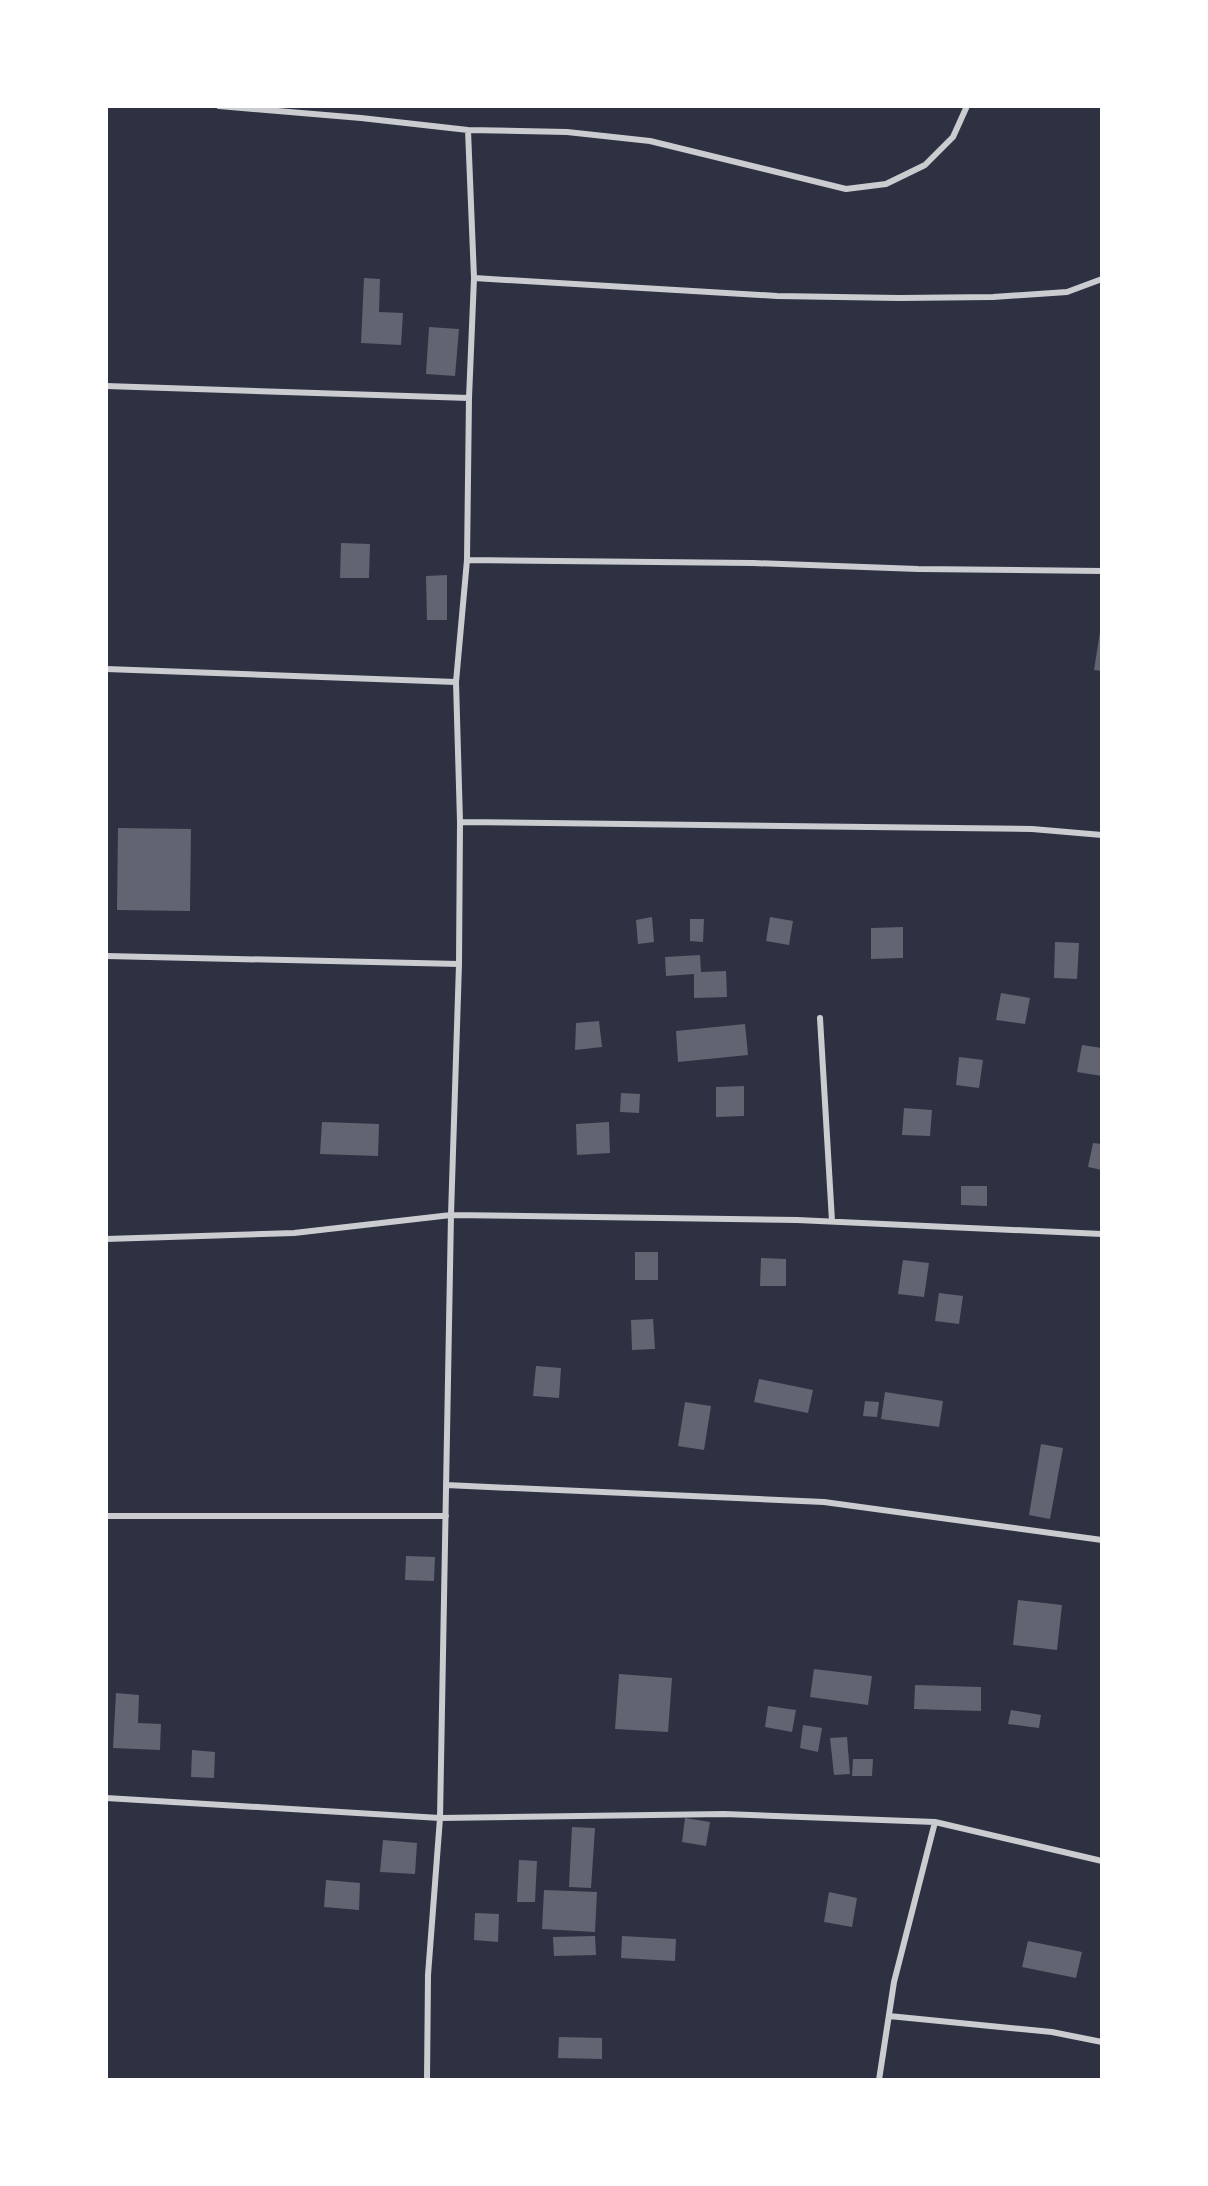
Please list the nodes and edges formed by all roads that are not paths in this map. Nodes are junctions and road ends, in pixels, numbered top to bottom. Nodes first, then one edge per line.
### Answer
1 (219, 106) edge
2 (967, 106) edge
3 (468, 130) junction
4 (474, 278) junction
5 (1101, 279) edge
6 (106, 386) edge
7 (469, 398) junction
8 (467, 560) junction
9 (1101, 571) edge
10 (106, 669) edge
11 (456, 682) junction
12 (460, 822) junction
13 (1101, 835) edge
14 (106, 956) edge
15 (459, 964) junction
16 (820, 1018) dead end
17 (451, 1215) junction
18 (832, 1221) junction
19 (1101, 1234) edge
20 (106, 1239) edge
21 (446, 1485) junction
22 (106, 1516) edge
23 (446, 1516) junction
24 (1101, 1540) edge
25 (106, 1798) edge
26 (440, 1818) junction
27 (934, 1822) junction
28 (1101, 1861) edge
29 (889, 2016) junction
30 (1101, 2042) edge
31 (427, 2079) edge
32 (879, 2079) edge

1 - 3 street
2 - 3 street
3 - 4 street
4 - 5 street
4 - 7 street
6 - 7 street
7 - 8 street
8 - 9 street
8 - 11 street
10 - 11 street
11 - 12 street
12 - 13 street
12 - 15 street
14 - 15 street
15 - 17 street
16 - 18 street
17 - 18 street
17 - 20 street
17 - 21 street
18 - 19 street
21 - 23 street
21 - 24 street
22 - 23 street
23 - 26 street
25 - 26 street
26 - 27 street
26 - 31 street
27 - 28 street
27 - 29 street
29 - 30 street
29 - 32 street

